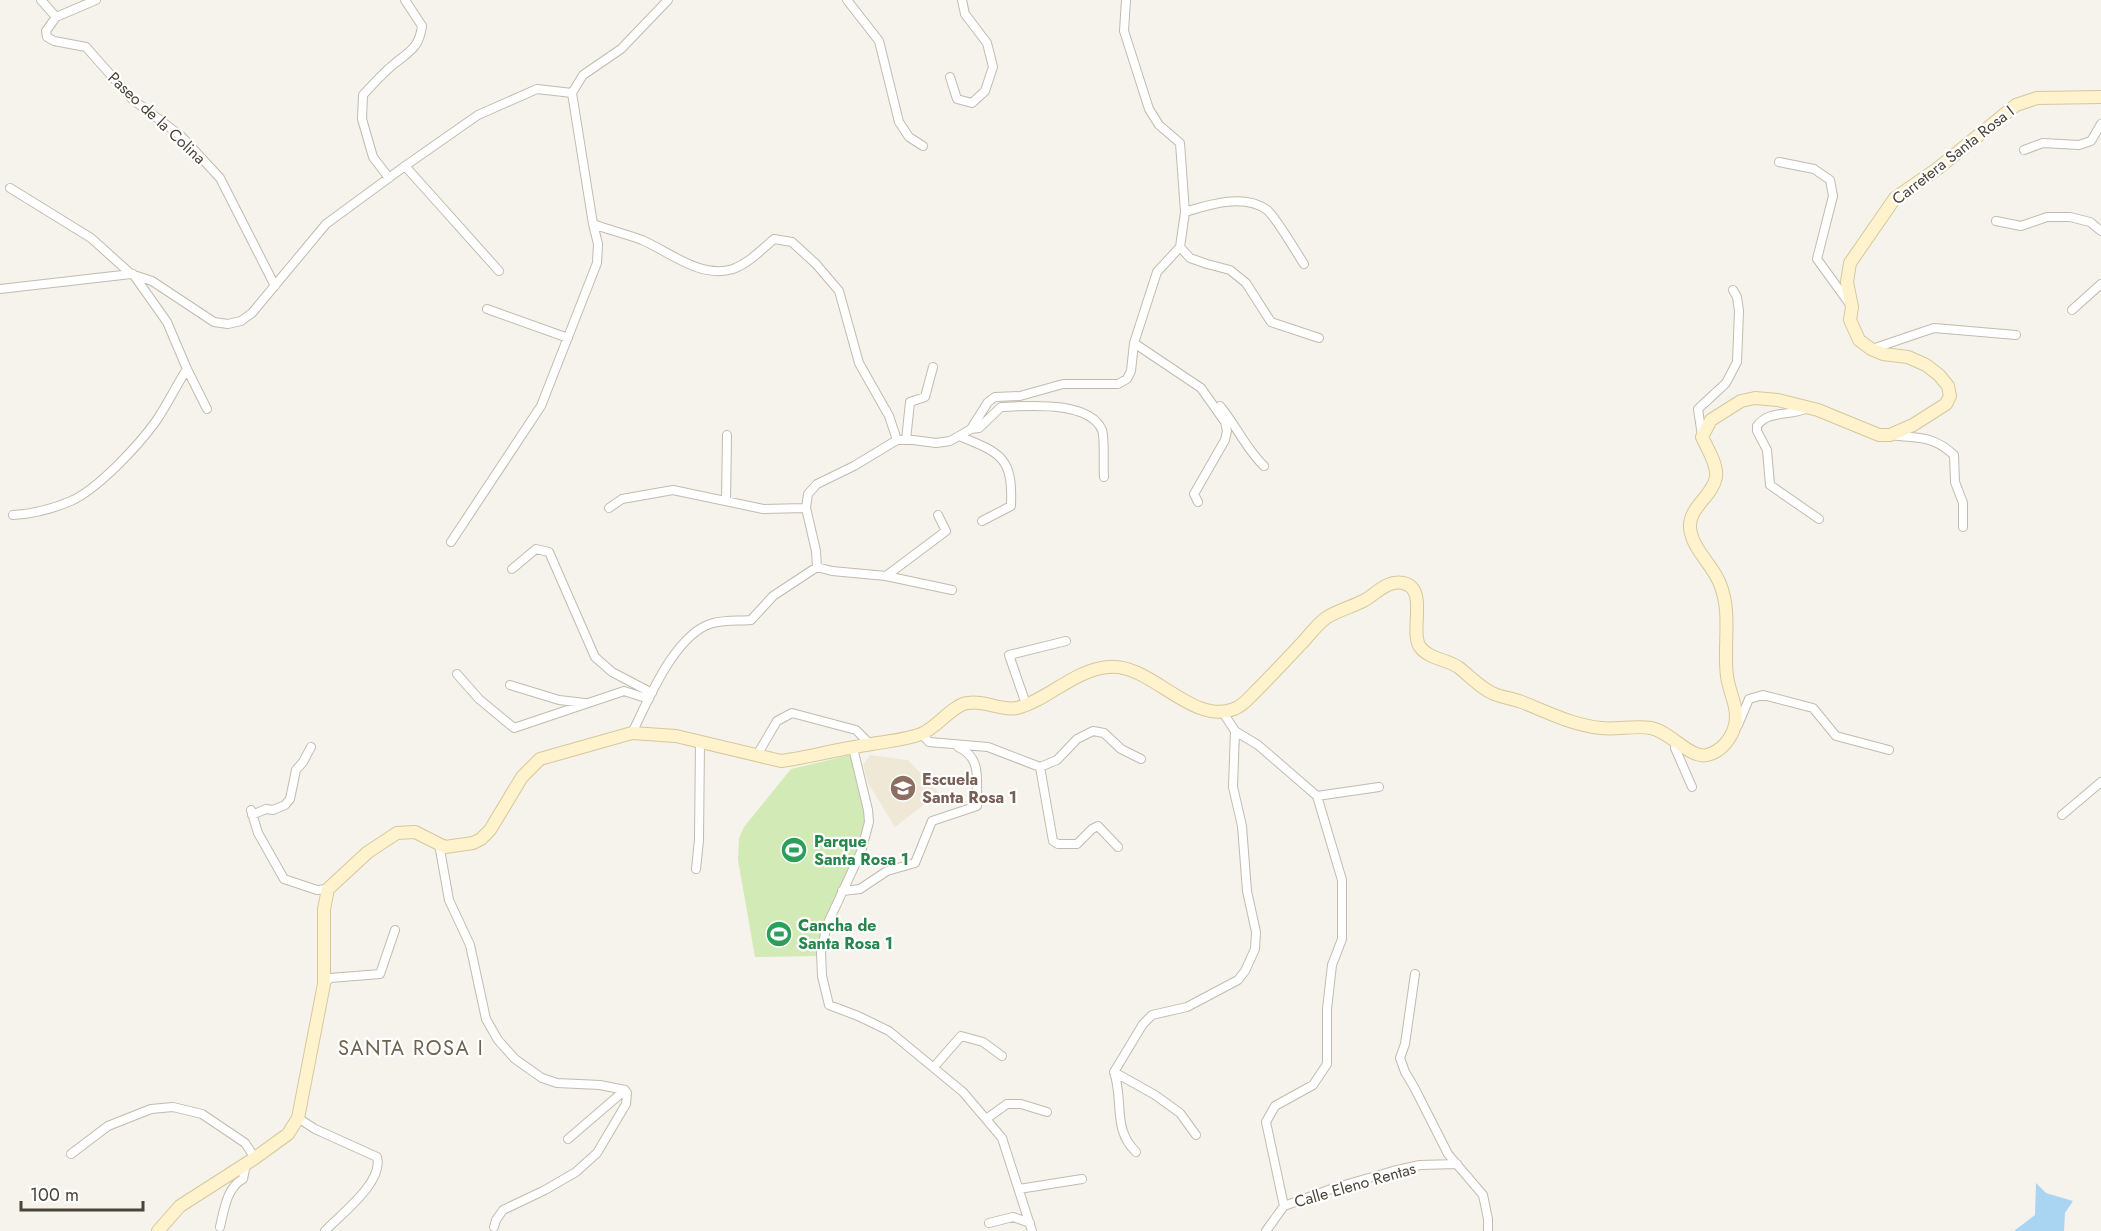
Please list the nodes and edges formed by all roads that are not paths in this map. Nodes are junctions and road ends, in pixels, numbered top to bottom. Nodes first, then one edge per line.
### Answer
1 (41, 0) edge
2 (96, 0) edge
3 (405, 0) edge
4 (668, 0) edge
5 (847, 0) edge
6 (962, 0) edge
7 (1126, 0) edge
8 (56, 17) junction
9 (951, 77) dead end
10 (572, 93) junction
11 (2101, 97) edge
12 (2101, 124) edge
13 (923, 146) dead end
14 (2024, 150) dead end
15 (1779, 162) dead end
16 (405, 166) junction
17 (389, 178) junction
18 (10, 188) dead end
19 (1185, 212) junction
20 (1996, 221) dead end
21 (593, 224) junction
22 (2101, 231) edge
23 (1180, 247) junction
24 (1304, 264) dead end
25 (500, 271) dead end
26 (132, 274) junction
27 (2101, 284) edge
28 (275, 286) junction
29 (0, 289) edge
30 (1733, 290) dead end
31 (1852, 307) junction
32 (487, 309) dead end
33 (2072, 310) dead end
34 (2016, 335) dead end
35 (568, 338) junction
36 (1319, 338) dead end
37 (1134, 343) junction
38 (1871, 349) junction
39 (933, 367) dead end
40 (187, 369) junction
41 (1213, 406) junction
42 (1808, 407) junction
43 (207, 409) dead end
44 (971, 429) junction
45 (727, 435) dead end
46 (1890, 435) junction
47 (959, 436) junction
48 (1702, 437) junction
49 (901, 440) junction
50 (1264, 466) dead end
51 (1104, 477) dead end
52 (726, 501) junction
53 (1198, 502) dead end
54 (609, 508) dead end
55 (806, 508) junction
56 (13, 515) dead end
57 (938, 516) dead end
58 (1819, 519) dead end
59 (982, 521) dead end
60 (1963, 527) dead end
61 (451, 542) dead end
62 (817, 567) junction
63 (512, 569) dead end
64 (886, 576) junction
65 (952, 590) dead end
66 (1066, 641) dead end
67 (457, 674) dead end
68 (510, 685) dead end
69 (650, 696) junction
70 (591, 703) junction
71 (1026, 704) junction
72 (1222, 711) junction
73 (1235, 732) junction
74 (632, 733) junction
75 (922, 734) junction
76 (1729, 738) junction
77 (1676, 740) junction
78 (700, 741) junction
79 (870, 744) junction
80 (952, 745) junction
81 (311, 747) dead end
82 (853, 748) junction
83 (1889, 750) dead end
84 (757, 755) junction
85 (1141, 759) dead end
86 (1040, 767) junction
87 (2101, 782) edge
88 (1692, 787) dead end
89 (1378, 788) dead end
90 (1317, 796) junction
91 (2062, 815) dead end
92 (439, 844) junction
93 (1118, 846) dead end
94 (696, 869) dead end
95 (328, 890) junction
96 (842, 891) junction
97 (395, 930) dead end
98 (1415, 974) dead end
99 (324, 984) junction
100 (1002, 1056) dead end
101 (934, 1067) junction
102 (1114, 1072) junction
103 (625, 1090) junction
104 (1047, 1112) dead end
105 (298, 1118) junction
106 (986, 1119) junction
107 (1196, 1135) dead end
108 (568, 1139) dead end
109 (1136, 1152) dead end
110 (71, 1154) dead end
111 (251, 1161) junction
112 (1457, 1164) junction
113 (1082, 1179) dead end
114 (1019, 1189) junction
115 (1284, 1206) junction
116 (989, 1223) dead end
117 (220, 1227) dead end
118 (494, 1227) dead end
119 (1031, 1227) edge
120 (158, 1231) edge
121 (325, 1231) edge
122 (1266, 1231) edge
123 (1488, 1231) edge

1 - 8 street
2 - 8 street
3 - 17 street
4 - 10 street
5 - 13 street
6 - 9 street
7 - 19 street
8 - 28 street, Paseo de la Colina
10 - 16 street
10 - 21 street
11 - 31 street, Carretera Santa Rosa I
12 - 14 street
15 - 31 street
16 - 17 street
16 - 25 street
17 - 28 street
18 - 26 street
19 - 23 street
19 - 24 street
20 - 22 street
21 - 35 street
21 - 49 street
23 - 36 street
23 - 37 street
26 - 28 street
26 - 29 street
26 - 40 street
27 - 33 street
30 - 48 street
31 - 38 street, Carretera Santa Rosa I
32 - 35 street
34 - 38 street
35 - 61 street
37 - 41 street
37 - 44 street
38 - 46 street
39 - 49 street
40 - 43 street
40 - 56 street
41 - 50 street
41 - 53 street
42 - 46 street
42 - 48 street
42 - 58 street
44 - 47 street
44 - 51 street
45 - 52 street
46 - 60 street
47 - 49 street
47 - 59 street
48 - 76 street
49 - 55 street
52 - 54 street
52 - 55 street
55 - 62 street
57 - 64 street
62 - 64 street
62 - 69 street
63 - 69 street
64 - 65 street
66 - 71 street
67 - 70 street
68 - 70 street
69 - 70 street
69 - 74 street
71 - 72 street
71 - 75 street
72 - 73 street
72 - 77 street
73 - 90 street
73 - 102 street
74 - 78 street
74 - 92 street
75 - 79 street
75 - 80 street
76 - 77 street
76 - 83 street
77 - 88 street
78 - 84 street
78 - 94 street
79 - 82 street
79 - 84 street
80 - 86 street
80 - 96 street
81 - 95 street
82 - 84 street
82 - 96 street
85 - 86 street
86 - 93 street
87 - 91 street
89 - 90 street
90 - 115 street
92 - 95 street
92 - 103 street
95 - 99 street
96 - 101 street
97 - 99 street
98 - 112 street
99 - 105 street
100 - 101 street
101 - 106 street
102 - 107 street
102 - 109 street
103 - 108 street
103 - 118 street
104 - 106 street
105 - 111 street
105 - 121 street
106 - 114 street
110 - 111 street
111 - 117 street
111 - 120 street
112 - 115 street, Calle Eleno Rentas
112 - 123 street
113 - 114 street
114 - 119 street
115 - 122 street, Calle Eleno Rentas
116 - 119 street

